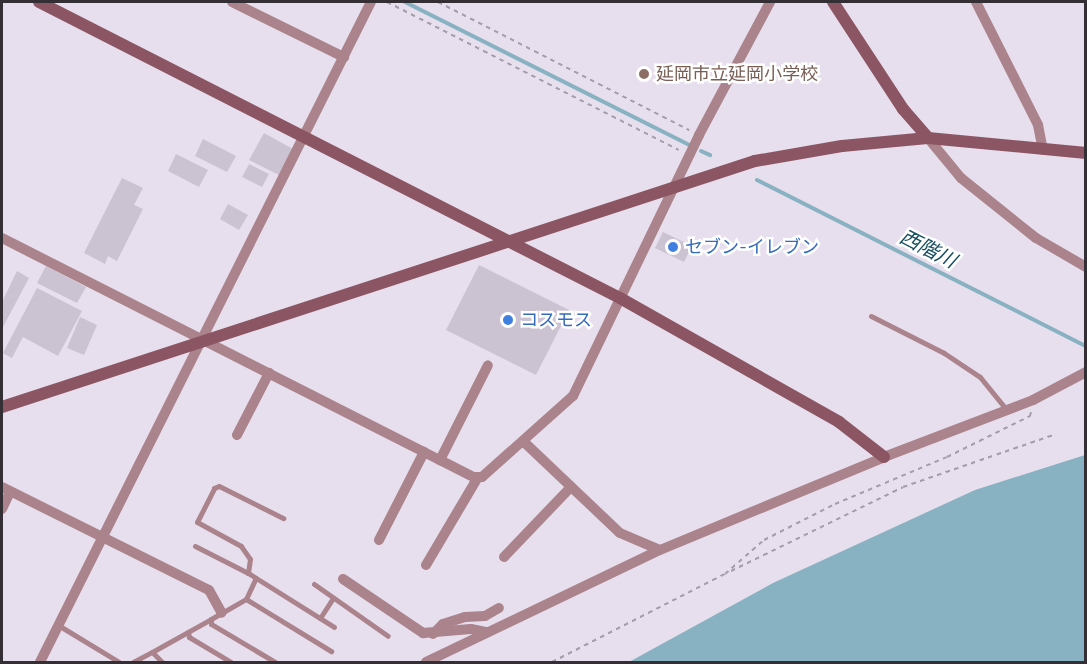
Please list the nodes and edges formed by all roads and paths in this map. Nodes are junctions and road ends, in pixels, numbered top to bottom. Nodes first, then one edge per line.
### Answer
1 (39, 2) edge
2 (232, 2) edge
3 (371, 2) edge
4 (387, 2) edge
5 (438, 2) edge
6 (770, 2) edge
7 (833, 2) edge
8 (976, 2) edge
9 (344, 57) junction
10 (304, 135) junction
11 (699, 135) junction
12 (928, 138) junction
13 (1044, 150) junction
14 (1086, 153) edge
15 (690, 156) junction
16 (677, 185) junction
17 (2, 238) edge
18 (509, 241) junction
19 (1086, 267) edge
20 (620, 298) junction
21 (871, 316) dead end
22 (202, 339) junction
23 (488, 365) dead end
24 (1086, 372) edge
25 (269, 373) junction
26 (1033, 400) junction
27 (2, 407) edge
28 (1006, 409) junction
29 (237, 435) dead end
30 (1053, 435) dead end
31 (524, 442) junction
32 (424, 452) junction
33 (884, 457) junction
34 (440, 460) junction
35 (478, 477) junction
36 (571, 487) junction
37 (6, 490) edge
38 (2, 509) edge
39 (283, 518) dead end
40 (102, 538) junction
41 (379, 540) dead end
42 (195, 546) dead end
43 (660, 550) junction
44 (504, 557) dead end
45 (426, 565) dead end
46 (248, 573) junction
47 (725, 574) junction
48 (256, 578) junction
49 (344, 579) dead end
50 (314, 584) dead end
51 (333, 598) junction
52 (246, 599) junction
53 (499, 608) dead end
54 (222, 613) junction
55 (320, 618) junction
56 (211, 619) junction
57 (58, 625) junction
58 (334, 627) dead end
59 (188, 632) junction
60 (487, 632) junction
61 (433, 634) junction
62 (388, 636) dead end
63 (331, 651) dead end
64 (152, 652) junction
65 (40, 663) edge
66 (119, 663) edge
67 (133, 663) edge
68 (162, 663) edge
69 (231, 663) edge
70 (275, 663) edge
71 (426, 663) edge
72 (552, 663) edge

1 - 10 street
2 - 9 street
3 - 9 street
4 - 15 path
5 - 11 path
6 - 11 street
7 - 12 street
8 - 13 street
9 - 10 street
10 - 18 street
10 - 22 street
11 - 15 street
12 - 13 street
12 - 16 street
12 - 19 street
13 - 14 street
15 - 16 street
16 - 18 street
16 - 20 street
17 - 22 street
18 - 20 street
18 - 22 street
20 - 31 street
20 - 33 street
21 - 28 lane
22 - 25 street
22 - 27 street
22 - 40 street
23 - 34 street
24 - 26 street
25 - 29 street
25 - 32 street
26 - 28 street
26 - 47 path
28 - 33 street
30 - 47 path
31 - 35 street
31 - 36 street
32 - 34 street
32 - 41 street
33 - 43 street
34 - 35 street
35 - 45 street
36 - 43 street
36 - 44 street
37 - 38 street
37 - 40 street
39 - 46 lane
40 - 54 street
40 - 57 street
42 - 46 lane
43 - 60 street
46 - 48 lane
47 - 72 path
48 - 52 lane
48 - 55 lane
49 - 61 street
50 - 51 lane
51 - 55 lane
51 - 62 lane
52 - 54 lane
52 - 63 lane
53 - 61 street
54 - 56 lane
55 - 58 lane
56 - 59 lane
56 - 70 lane
57 - 65 street
57 - 66 lane
59 - 64 lane
59 - 69 lane
60 - 61 street
60 - 71 street
64 - 67 lane
64 - 68 lane

